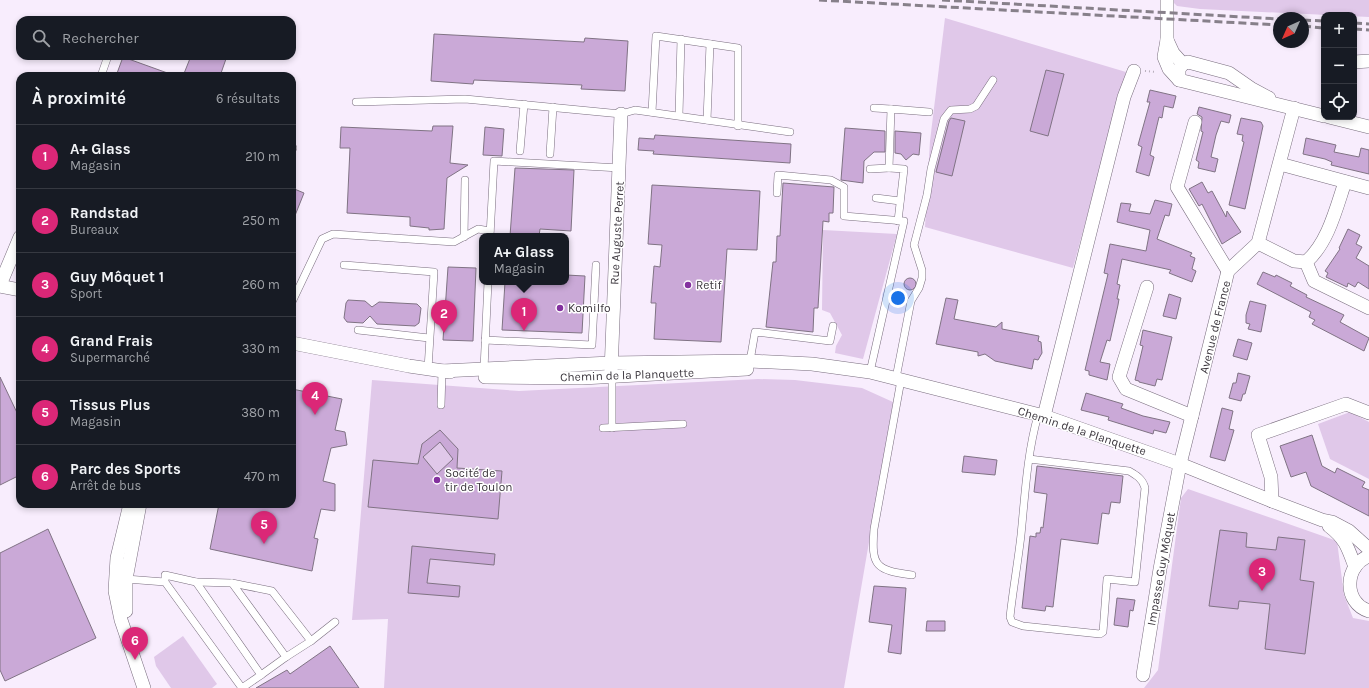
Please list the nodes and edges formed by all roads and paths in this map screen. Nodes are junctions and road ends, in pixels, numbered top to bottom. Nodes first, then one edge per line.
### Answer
1 (1167, 0) edge
2 (682, 39) junction
3 (1166, 40) junction
4 (710, 44) junction
5 (107, 60) edge
6 (1369, 61) edge
7 (1357, 62) edge
8 (1183, 64) junction
9 (1134, 71) dead end
10 (102, 72) edge
11 (993, 80) dead end
12 (1179, 80) junction
13 (356, 102) dead end
14 (524, 104) junction
15 (553, 107) junction
16 (874, 108) dead end
17 (1294, 108) junction
18 (891, 109) junction
19 (652, 112) junction
20 (929, 112) dead end
21 (621, 114) junction
22 (679, 115) junction
23 (1321, 115) edge
24 (707, 120) junction
25 (1341, 120) edge
26 (1195, 122) dead end
27 (738, 126) junction
28 (1369, 127) edge
29 (790, 132) dead end
30 (520, 150) dead end
31 (550, 154) dead end
32 (1280, 164) junction
33 (620, 168) junction
34 (889, 168) junction
35 (870, 169) dead end
36 (465, 180) dead end
37 (1345, 182) junction
38 (1369, 188) edge
39 (777, 193) dead end
40 (876, 198) dead end
41 (900, 201) junction
42 (898, 221) junction
43 (487, 233) edge
44 (490, 233) edge
45 (464, 237) junction
46 (1258, 243) junction
47 (16, 247) edge
48 (1306, 262) junction
49 (344, 265) dead end
50 (596, 265) dead end
51 (1228, 271) junction
52 (488, 285) edge
53 (0, 286) edge
54 (1146, 287) dead end
55 (16, 289) edge
56 (296, 294) edge
57 (1369, 308) edge
58 (833, 326) dead end
59 (358, 330) dead end
60 (429, 338) junction
61 (485, 340) junction
62 (296, 344) edge
63 (750, 361) junction
64 (611, 364) junction
65 (812, 364) junction
66 (428, 369) junction
67 (484, 369) junction
68 (442, 371) junction
69 (870, 372) junction
70 (612, 377) junction
71 (899, 379) junction
72 (441, 405) dead end
73 (1369, 413) edge
74 (1041, 416) junction
75 (1192, 416) junction
76 (683, 424) dead end
77 (603, 428) dead end
78 (612, 428) junction
79 (1029, 459) junction
80 (1180, 464) junction
81 (1272, 501) junction
82 (129, 508) edge
83 (139, 508) edge
84 (1322, 520) junction
85 (1369, 549) edge
86 (1369, 556) edge
87 (1355, 566) junction
88 (912, 575) dead end
89 (126, 579) junction
90 (165, 582) junction
91 (196, 582) junction
92 (232, 583) junction
93 (1369, 611) edge
94 (334, 622) dead end
95 (127, 635) junction
96 (311, 640) junction
97 (286, 657) junction
98 (261, 675) junction
99 (1143, 675) dead end
100 (144, 688) edge
101 (242, 688) edge

1 - 3 street
2 - 4 lane
2 - 19 lane
2 - 22 lane
3 - 8 street
3 - 12 street
4 - 24 lane
4 - 27 lane
5 - 10 lane
6 - 7 street
8 - 12 street
8 - 17 street
9 - 74 street
11 - 71 lane
12 - 17 street
13 - 14 lane
14 - 15 lane
14 - 30 lane
15 - 21 lane
15 - 31 lane
16 - 18 lane
17 - 23 street
17 - 32 street
18 - 20 lane
18 - 34 lane
19 - 21 lane
19 - 22 lane
21 - 33 street, Rue Auguste Perret
22 - 24 lane
24 - 27 lane
25 - 28 street
26 - 51 street
27 - 29 lane
32 - 37 street
32 - 46 street
33 - 44 lane
33 - 64 street, Rue Auguste Perret
34 - 35 lane
34 - 41 lane
36 - 45 lane
37 - 38 street
37 - 48 street
39 - 42 lane
40 - 41 lane
41 - 42 lane
42 - 69 lane
43 - 45 lane
45 - 56 lane
46 - 48 street
46 - 51 street, Avenue de France
47 - 53 street
48 - 57 street
49 - 60 lane
50 - 61 lane
51 - 75 street, Avenue de France
52 - 61 lane
53 - 55 street
54 - 75 street
58 - 63 lane
59 - 60 lane
60 - 66 lane
61 - 67 lane
62 - 66 street, Chemin de la Planquette
63 - 64 street, Chemin de la Planquette
63 - 65 street, Chemin de la Planquette
64 - 67 street, Chemin de la Planquette
64 - 70 street, Rue Auguste Perret
65 - 69 street, Chemin de la Planquette
65 - 70 street, Chemin de la Planquette
66 - 68 street, Chemin de la Planquette
67 - 68 street, Chemin de la Planquette
68 - 70 street, Chemin de la Planquette
68 - 72 lane
69 - 71 street, Chemin de la Planquette
70 - 78 lane
71 - 74 street, Chemin de la Planquette
71 - 88 lane
73 - 81 street
74 - 79 lane
74 - 80 street, Chemin de la Planquette
75 - 80 street, Avenue de France
76 - 78 lane
77 - 78 lane
79 - 79 lane
80 - 81 street, Chemin de la Planquette
80 - 99 street, Impasse Guy Môquet
81 - 84 street, Chemin de la Planquette
82 - 95 street
83 - 89 street
84 - 85 street, Chemin de la Planquette
84 - 87 street, Chemin de la Planquette
86 - 87 street
87 - 93 street
89 - 90 lane
89 - 95 street
90 - 91 lane
90 - 101 lane
91 - 92 lane
91 - 98 lane
92 - 96 lane
92 - 97 lane
94 - 96 lane
95 - 100 street
96 - 97 lane
97 - 98 lane
98 - 101 lane

